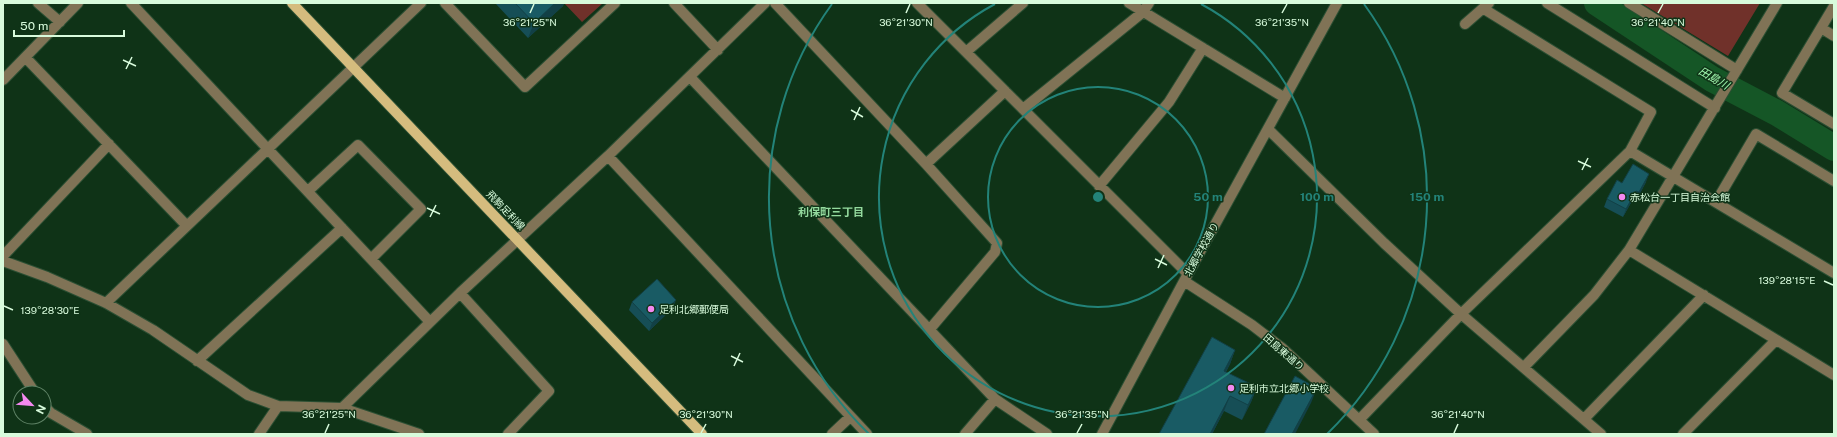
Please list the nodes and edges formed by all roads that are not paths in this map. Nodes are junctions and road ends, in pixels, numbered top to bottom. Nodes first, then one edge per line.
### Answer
1 (38, 3) edge
2 (78, 3) edge
3 (131, 3) edge
4 (292, 3) edge
5 (421, 3) edge
6 (445, 3) edge
7 (615, 3) edge
8 (674, 3) edge
9 (765, 3) edge
10 (775, 3) edge
11 (917, 3) edge
12 (1023, 3) edge
13 (1128, 3) edge
14 (1150, 3) edge
15 (1338, 3) edge
16 (1547, 3) edge
17 (1629, 3) edge
18 (1777, 3) edge
19 (1486, 6) edge
20 (1834, 6) edge
21 (1143, 12) junction
22 (60, 22) junction
23 (1465, 24) dead end
24 (1821, 28) junction
25 (1834, 36) edge
26 (1203, 48) junction
27 (718, 50) junction
28 (966, 52) junction
29 (26, 58) junction
30 (353, 68) junction
31 (1736, 72) junction
32 (690, 78) junction
33 (3, 80) edge
34 (1005, 91) junction
35 (1285, 98) junction
36 (1717, 105) junction
37 (1022, 109) junction
38 (1834, 124) edge
39 (1268, 129) junction
40 (109, 144) junction
41 (268, 148) junction
42 (1630, 151) junction
43 (608, 156) junction
44 (926, 164) junction
45 (1673, 177) junction
46 (1834, 181) edge
47 (1099, 186) junction
48 (308, 191) junction
49 (1716, 202) junction
50 (187, 226) junction
51 (342, 228) junction
52 (518, 240) junction
53 (1629, 250) junction
54 (3, 256) edge
55 (371, 259) junction
56 (3, 261) edge
57 (1834, 273) edge
58 (1186, 278) junction
59 (460, 293) junction
60 (1704, 295) junction
61 (106, 302) junction
62 (1461, 314) junction
63 (430, 322) junction
64 (930, 329) junction
65 (1776, 340) junction
66 (3, 344) edge
67 (197, 361) junction
68 (1524, 367) junction
69 (1834, 375) edge
70 (30, 385) edge
71 (995, 399) junction
72 (278, 406) junction
73 (342, 408) junction
74 (52, 414) edge
75 (850, 417) junction
76 (1584, 419) junction
77 (1359, 420) junction
78 (87, 434) edge
79 (259, 434) edge
80 (419, 434) edge
81 (508, 434) edge
82 (702, 434) edge
83 (832, 434) edge
84 (867, 434) edge
85 (965, 434) edge
86 (1047, 434) edge
87 (1102, 434) edge
88 (1374, 434) edge
89 (1601, 434) edge
90 (1683, 434) edge

1 - 22 street
2 - 22 street
3 - 41 street
4 - 30 main road, 飛駒足利線
5 - 30 street
6 - 7 street
8 - 27 street
9 - 27 street
10 - 44 street
11 - 28 street, 田島東通り
12 - 28 street
13 - 21 street
14 - 21 street
15 - 35 street, 北郷学校通り
16 - 36 street
17 - 31 street
18 - 31 street
19 - 23 street
19 - 42 street
20 - 24 street
21 - 26 street
21 - 37 street
22 - 29 street
24 - 25 street
24 - 38 street
26 - 35 street
26 - 47 street
27 - 32 street
28 - 34 street, 田島東通り
29 - 33 street
29 - 40 street
30 - 41 street
30 - 52 main road, 飛駒足利線
31 - 36 street
32 - 43 street
32 - 64 street
34 - 37 street, 田島東通り
34 - 44 street
35 - 39 street, 北郷学校通り
36 - 45 street
37 - 47 street, 田島東通り
39 - 58 street, 北郷学校通り
39 - 62 street
40 - 50 street
40 - 54 street
41 - 48 street
41 - 50 street
42 - 45 street
42 - 62 street
43 - 52 street
43 - 75 street
44 - 64 street
45 - 49 street
45 - 53 street
46 - 49 street
47 - 58 street, 田島東通り
48 - 51 street
48 - 55 street
49 - 57 street
50 - 61 street
51 - 55 street
51 - 67 street
52 - 59 street
52 - 82 main road, 飛駒足利線
53 - 60 street
53 - 68 street
55 - 63 street
56 - 61 street
58 - 77 street, 田島東通り
58 - 87 street, 北郷学校通り
59 - 63 street
59 - 81 street
60 - 65 street
60 - 76 street
61 - 67 street
62 - 68 street
62 - 77 street
63 - 73 street
64 - 71 street
65 - 69 street
65 - 90 street
66 - 70 street
67 - 72 street
68 - 76 street
71 - 85 street
71 - 86 street
72 - 73 street
72 - 79 street
73 - 80 street
74 - 78 street
75 - 83 street
75 - 84 street
76 - 89 street
77 - 88 street, 田島東通り

